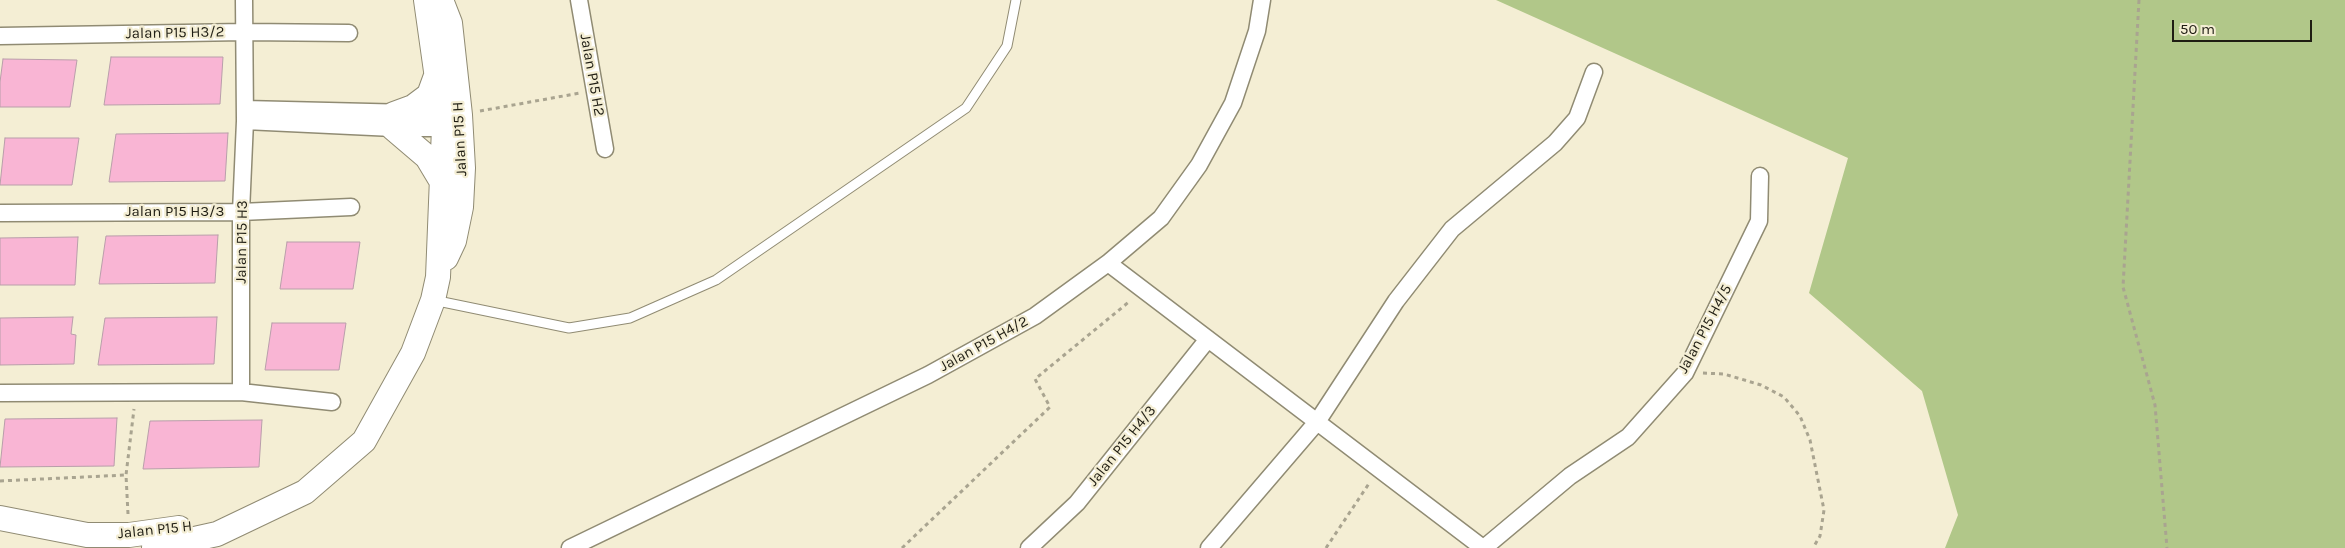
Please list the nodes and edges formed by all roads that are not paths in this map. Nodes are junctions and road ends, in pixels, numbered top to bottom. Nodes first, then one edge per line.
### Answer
1 (244, 0) edge
2 (426, 0) edge
3 (441, 0) edge
4 (579, 0) edge
5 (1016, 0) edge
6 (1262, 0) edge
7 (244, 32) junction
8 (349, 33) dead end
9 (0, 36) edge
10 (1594, 72) dead end
11 (437, 73) junction
12 (245, 115) junction
13 (393, 121) junction
14 (452, 121) junction
15 (605, 149) dead end
16 (1760, 176) dead end
17 (442, 182) junction
18 (351, 207) dead end
19 (242, 212) junction
20 (0, 214) edge
21 (1108, 263) junction
22 (438, 277) junction
23 (433, 300) junction
24 (1208, 339) junction
25 (241, 392) junction
26 (0, 394) edge
27 (332, 402) dead end
28 (1318, 422) junction
29 (305, 492) junction
30 (0, 518) edge
31 (0, 528) edge
32 (217, 534) junction
33 (185, 538) edge
34 (79, 541) edge
35 (131, 544) edge
36 (154, 548) edge
37 (570, 548) edge
38 (1029, 548) edge
39 (1209, 548) edge
40 (1483, 548) edge

1 - 7 street, Jalan P15 H3
2 - 11 street, Jalan P15 H
3 - 14 street, Jalan P15 H
4 - 15 street, Jalan P15 H2
5 - 23 lane
6 - 21 street, Jalan P15 H4/2
7 - 8 street, Jalan P15 H3/2
7 - 9 street, Jalan P15 H3/2
7 - 12 street, Jalan P15 H3
10 - 28 street
11 - 13 street
11 - 14 street, Jalan P15 H
12 - 13 street
12 - 19 street, Jalan P15 H3
13 - 14 street
13 - 17 street
14 - 17 street, Jalan P15 H
14 - 22 street, Jalan P15 H
16 - 40 street, Jalan P15 H4/5
17 - 22 street, Jalan P15 H
18 - 19 street, Jalan P15 H3/3
19 - 20 street, Jalan P15 H3/3
19 - 25 street, Jalan P15 H3
21 - 24 street
21 - 37 street, Jalan P15 H4/2
22 - 23 street, Jalan P15 H
23 - 29 street, Jalan P15 H
24 - 28 street
24 - 38 street, Jalan P15 H4/3
25 - 26 street
25 - 27 street
28 - 39 street
28 - 40 street
29 - 32 street, Jalan P15 H
29 - 33 street, Jalan P15 H
30 - 34 street
31 - 34 street
32 - 33 street
32 - 36 street, Jalan P15 H
33 - 35 street
34 - 35 street

